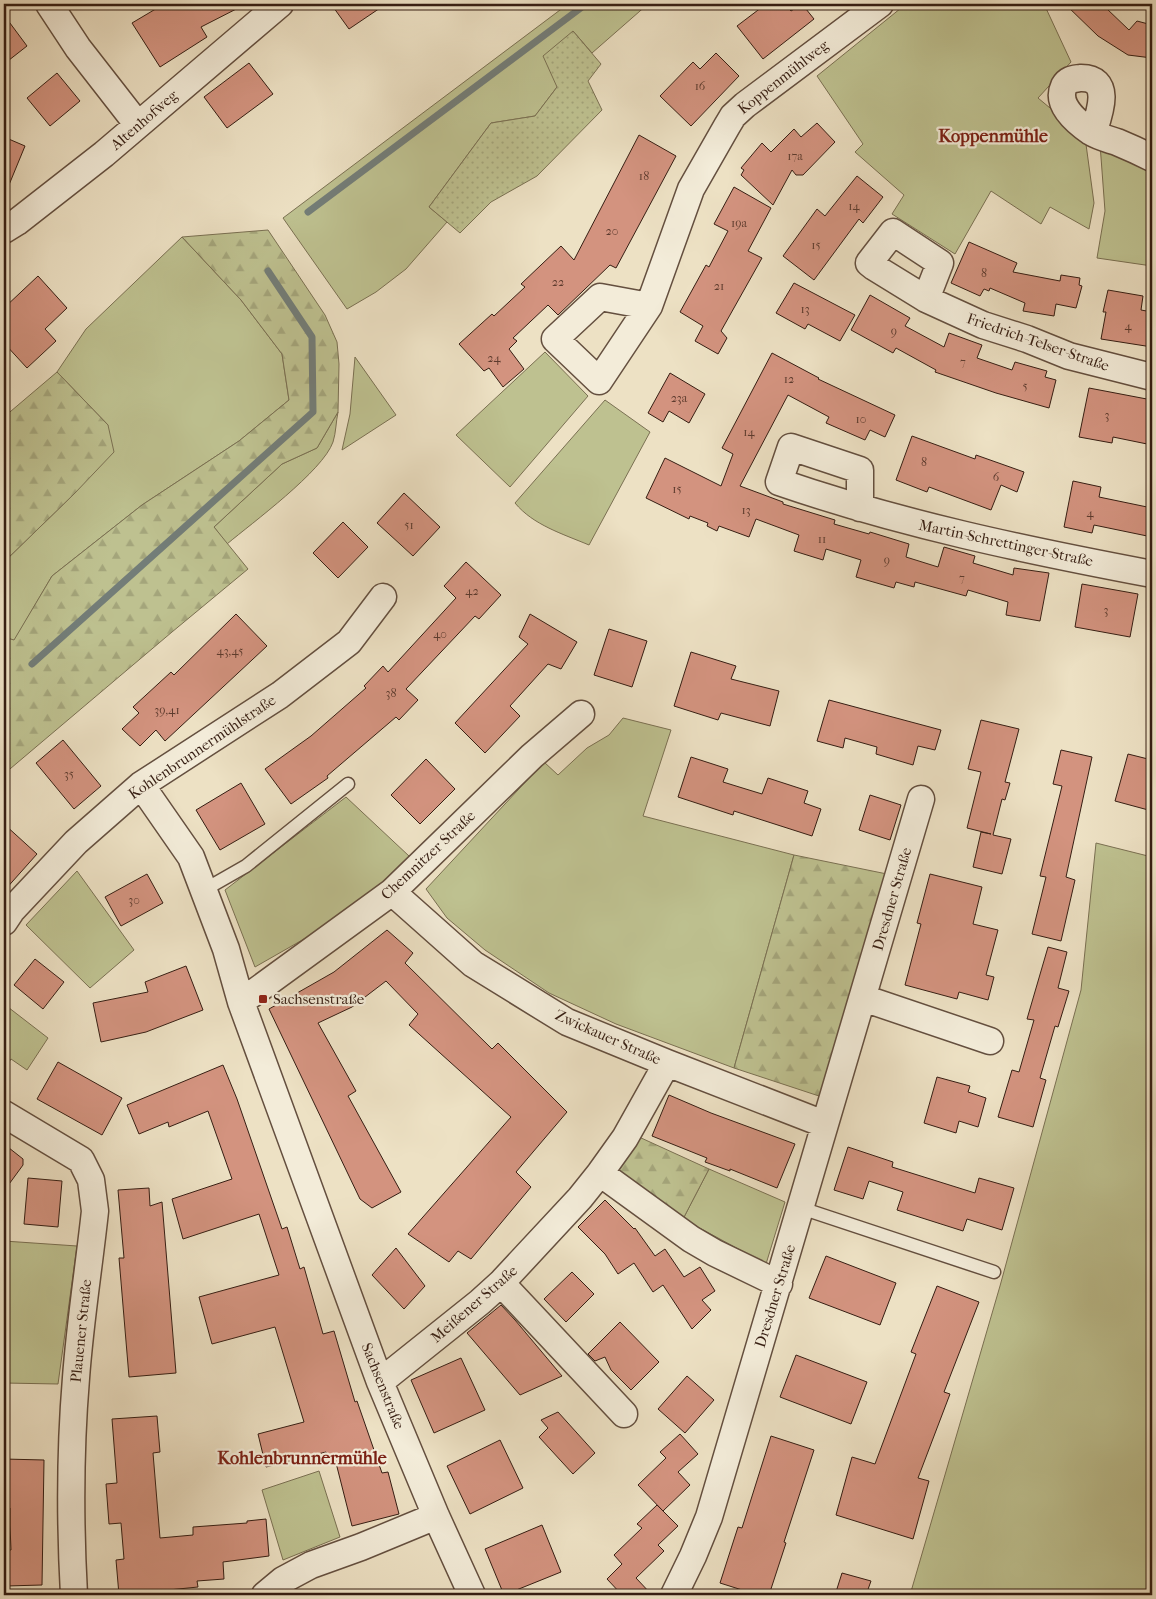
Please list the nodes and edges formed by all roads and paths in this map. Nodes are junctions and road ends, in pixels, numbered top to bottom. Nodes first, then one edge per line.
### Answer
1 (49, 4) edge
2 (280, 4) edge
3 (880, 4) edge
4 (138, 125) junction
5 (1093, 133) dead end
6 (1152, 158) edge
7 (4, 230) edge
8 (926, 299) dead end
9 (649, 306) dead end
10 (1152, 377) edge
11 (860, 508) dead end
12 (1152, 574) edge
13 (383, 597) dead end
14 (581, 714) dead end
15 (348, 784) dead end
16 (141, 785) junction
17 (921, 799) dead end
18 (204, 890) junction
19 (392, 892) junction
20 (4, 922) edge
21 (863, 998) junction
22 (241, 1002) junction
23 (990, 1041) dead end
24 (667, 1063) junction
25 (4, 1114) edge
26 (824, 1124) junction
27 (600, 1173) junction
28 (801, 1208) junction
29 (994, 1272) dead end
30 (501, 1283) junction
31 (779, 1284) junction
32 (380, 1382) junction
33 (624, 1414) dead end
34 (436, 1516) junction
35 (679, 1594) edge
36 (74, 1595) edge
37 (265, 1595) edge
38 (472, 1595) edge

1 - 4 street
2 - 4 street, Altenhofweg
3 - 9 street, Koppenmühlweg
4 - 7 street, Altenhofweg
5 - 6 street
8 - 10 street, Friedrich-Telser-Straße
11 - 12 street, Martin-Schrettinger-Straße
13 - 16 street, Kohlenbrunnermühlstraße
14 - 19 street, Chemnitzer Straße
15 - 18 lane
16 - 18 street, Sachsenstraße
16 - 20 street, Kohlenbrunnermühlstraße
17 - 21 street, Dresdner Straße
18 - 22 street, Sachsenstraße
19 - 22 street, Chemnitzer Straße
19 - 24 street, Zwickauer Straße
21 - 23 street
21 - 26 street, Dresdner Straße
22 - 32 street, Sachsenstraße
24 - 26 street, Zwickauer Straße
24 - 27 street, Meißener Straße
25 - 36 street, Plauener Straße
26 - 28 street, Dresdner Straße
27 - 30 street, Meißener Straße
27 - 31 street
28 - 29 lane
28 - 31 street, Dresdner Straße
30 - 32 street, Meißener Straße
30 - 33 street
31 - 35 street, Dresdner Straße
32 - 34 street, Sachsenstraße
34 - 37 street
34 - 38 street, Sachsenstraße

